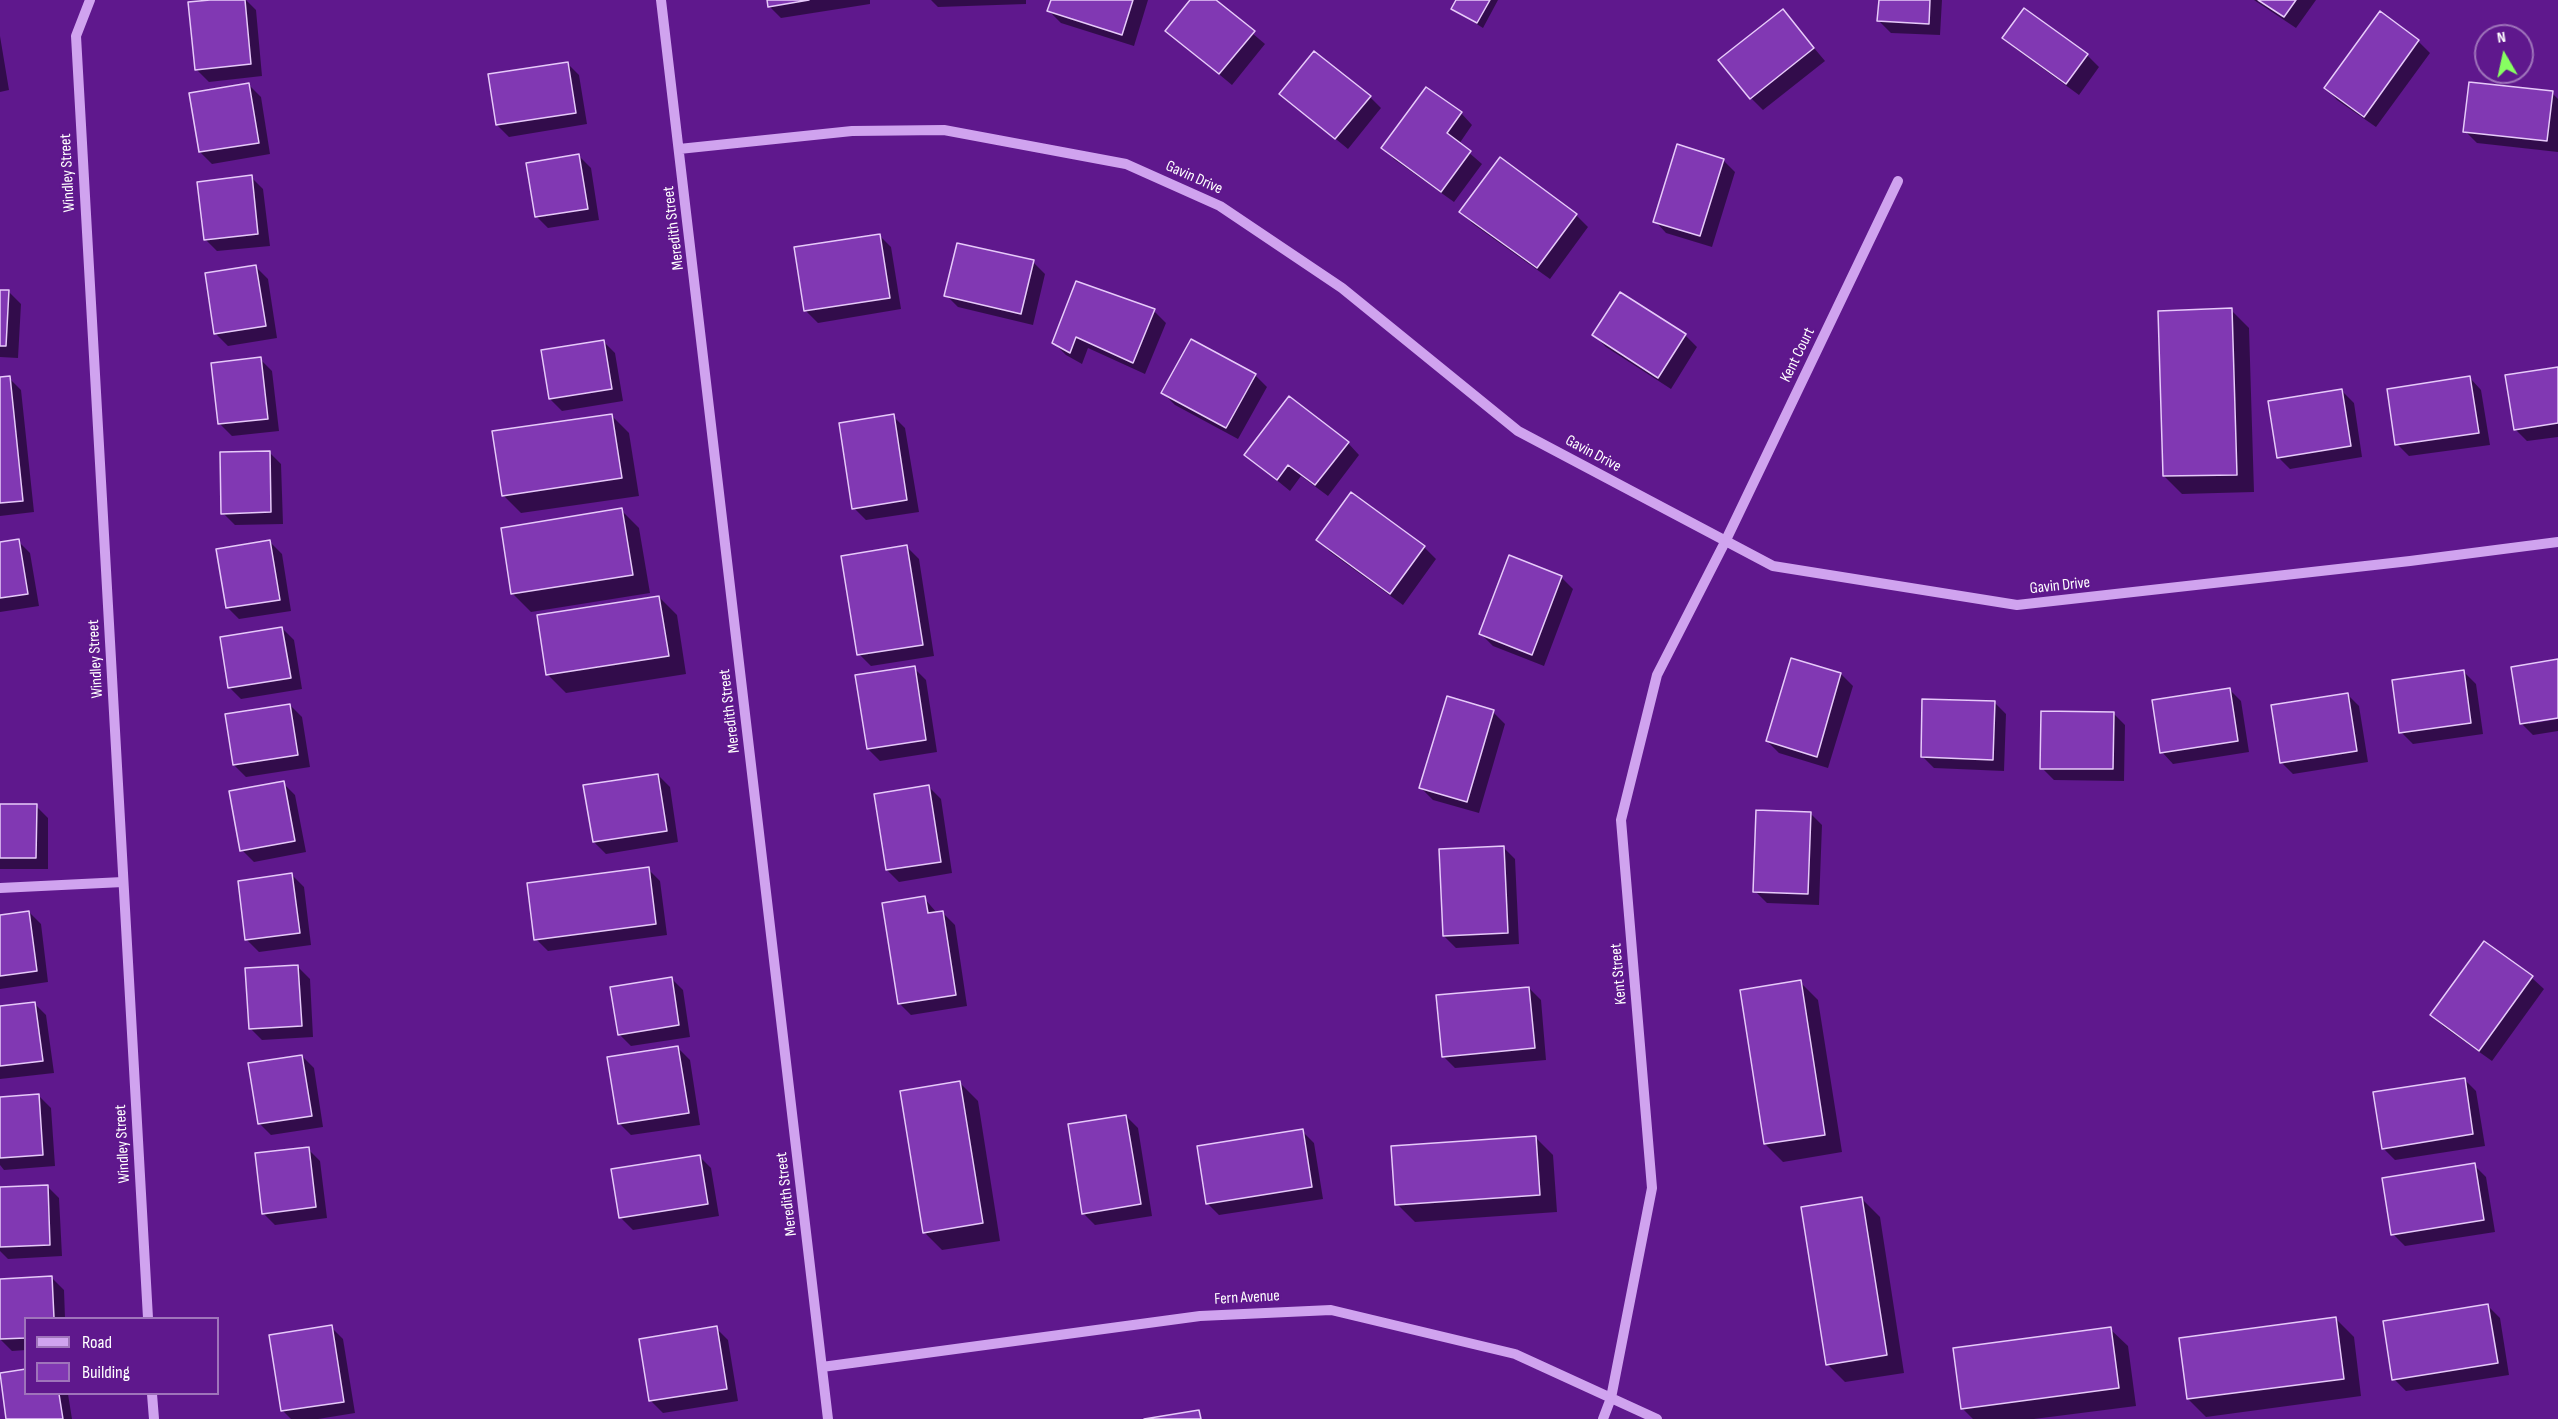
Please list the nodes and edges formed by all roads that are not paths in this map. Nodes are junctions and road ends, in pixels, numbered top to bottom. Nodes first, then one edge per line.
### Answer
1 (90, 0) edge
2 (661, 0) edge
3 (680, 149) junction
4 (1898, 181) dead end
5 (1725, 542) junction
6 (2558, 542) edge
7 (123, 882) junction
8 (0, 888) edge
9 (148, 1317) edge
10 (822, 1367) junction
11 (152, 1395) edge
12 (1611, 1398) junction
13 (154, 1419) edge
14 (828, 1419) edge
15 (1603, 1419) edge
16 (1658, 1419) edge

1 - 7 street, Windley Street
2 - 3 street, Meredith Street
3 - 5 street, Gavin Drive
3 - 10 street, Meredith Street
4 - 5 street, Kent Court
5 - 6 street, Gavin Drive
5 - 12 street, Kent Street
7 - 8 street
7 - 9 street, Windley Street
10 - 12 street, Fern Avenue
10 - 14 street, Meredith Street
11 - 13 street
12 - 15 street, Kent Street
12 - 16 street, Fern Avenue

